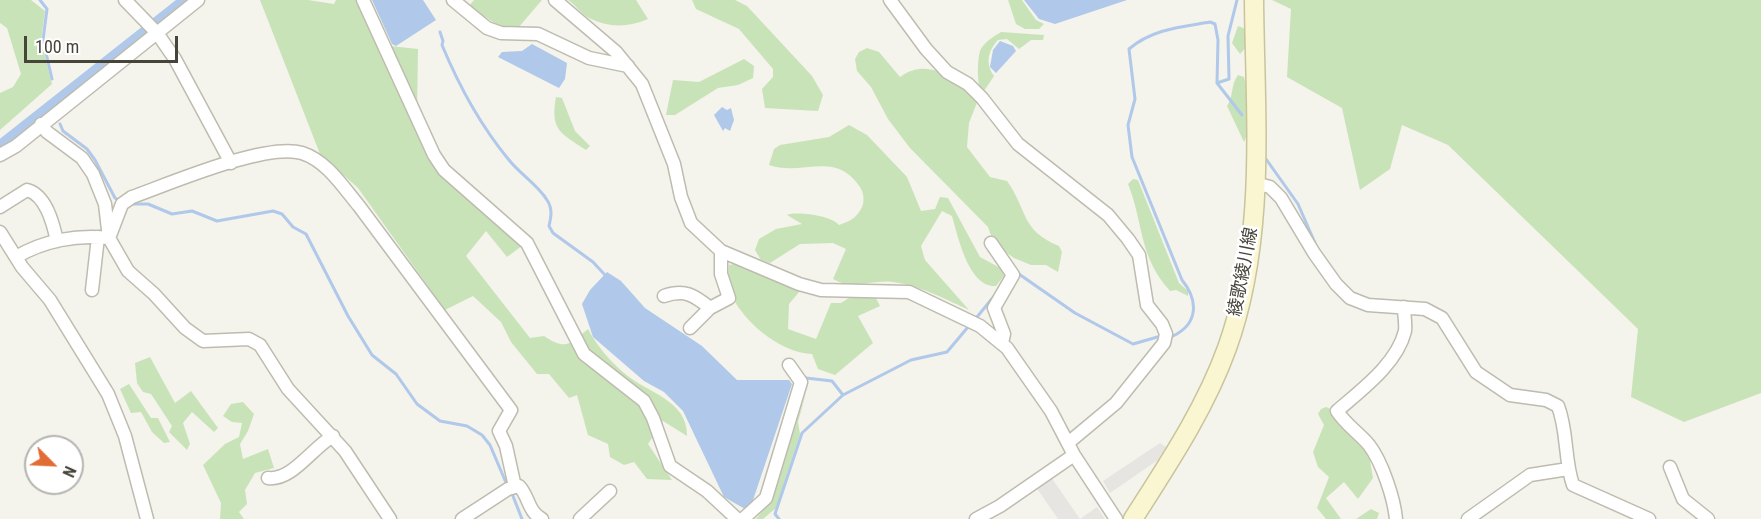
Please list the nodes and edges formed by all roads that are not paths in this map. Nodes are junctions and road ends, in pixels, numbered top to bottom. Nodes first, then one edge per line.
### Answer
1 (125, 0) edge
2 (198, 0) edge
3 (363, 0) edge
4 (453, 0) edge
5 (555, 0) edge
6 (890, 0) edge
7 (1254, 0) edge
8 (152, 29) junction
9 (628, 66) junction
10 (41, 124) junction
11 (0, 155) edge
12 (231, 163) junction
13 (1255, 183) junction
14 (0, 207) edge
15 (0, 232) edge
16 (103, 238) junction
17 (57, 241) junction
18 (991, 243) dead end
19 (721, 251) junction
20 (16, 258) junction
21 (93, 290) dead end
22 (664, 296) dead end
23 (1404, 307) junction
24 (710, 308) junction
25 (690, 328) dead end
26 (1002, 343) junction
27 (789, 365) dead end
28 (333, 436) junction
29 (1068, 443) junction
30 (1074, 455) junction
31 (1670, 467) dead end
32 (1568, 469) junction
33 (268, 478) dead end
34 (511, 488) junction
35 (610, 491) dead end
36 (147, 519) edge
37 (390, 519) edge
38 (462, 519) edge
39 (542, 519) edge
40 (580, 519) edge
41 (736, 519) edge
42 (743, 519) edge
43 (976, 519) edge
44 (1116, 519) edge
45 (1133, 519) edge
46 (1396, 519) edge
47 (1468, 519) edge
48 (1649, 519) edge
49 (1708, 519) edge

1 - 8 street
2 - 8 street
3 - 41 street
4 - 9 street
5 - 9 street
6 - 29 street
7 - 13 main road, 綾歌綾川線
8 - 10 street
8 - 12 street
9 - 19 street
10 - 11 street
10 - 16 street
12 - 16 street
12 - 34 street
13 - 23 street
13 - 45 main road, 綾歌綾川線
14 - 17 street
15 - 20 street
16 - 17 street
16 - 21 street
16 - 28 street
17 - 20 street
18 - 26 street
19 - 24 street
19 - 26 street
20 - 36 street
22 - 24 street
23 - 32 street
23 - 46 street
24 - 25 street
26 - 29 street
27 - 42 street
28 - 33 street
28 - 37 street
29 - 30 street
30 - 43 street
30 - 44 street
31 - 49 street
32 - 47 street
32 - 48 street
34 - 38 street
34 - 39 street
35 - 40 street

